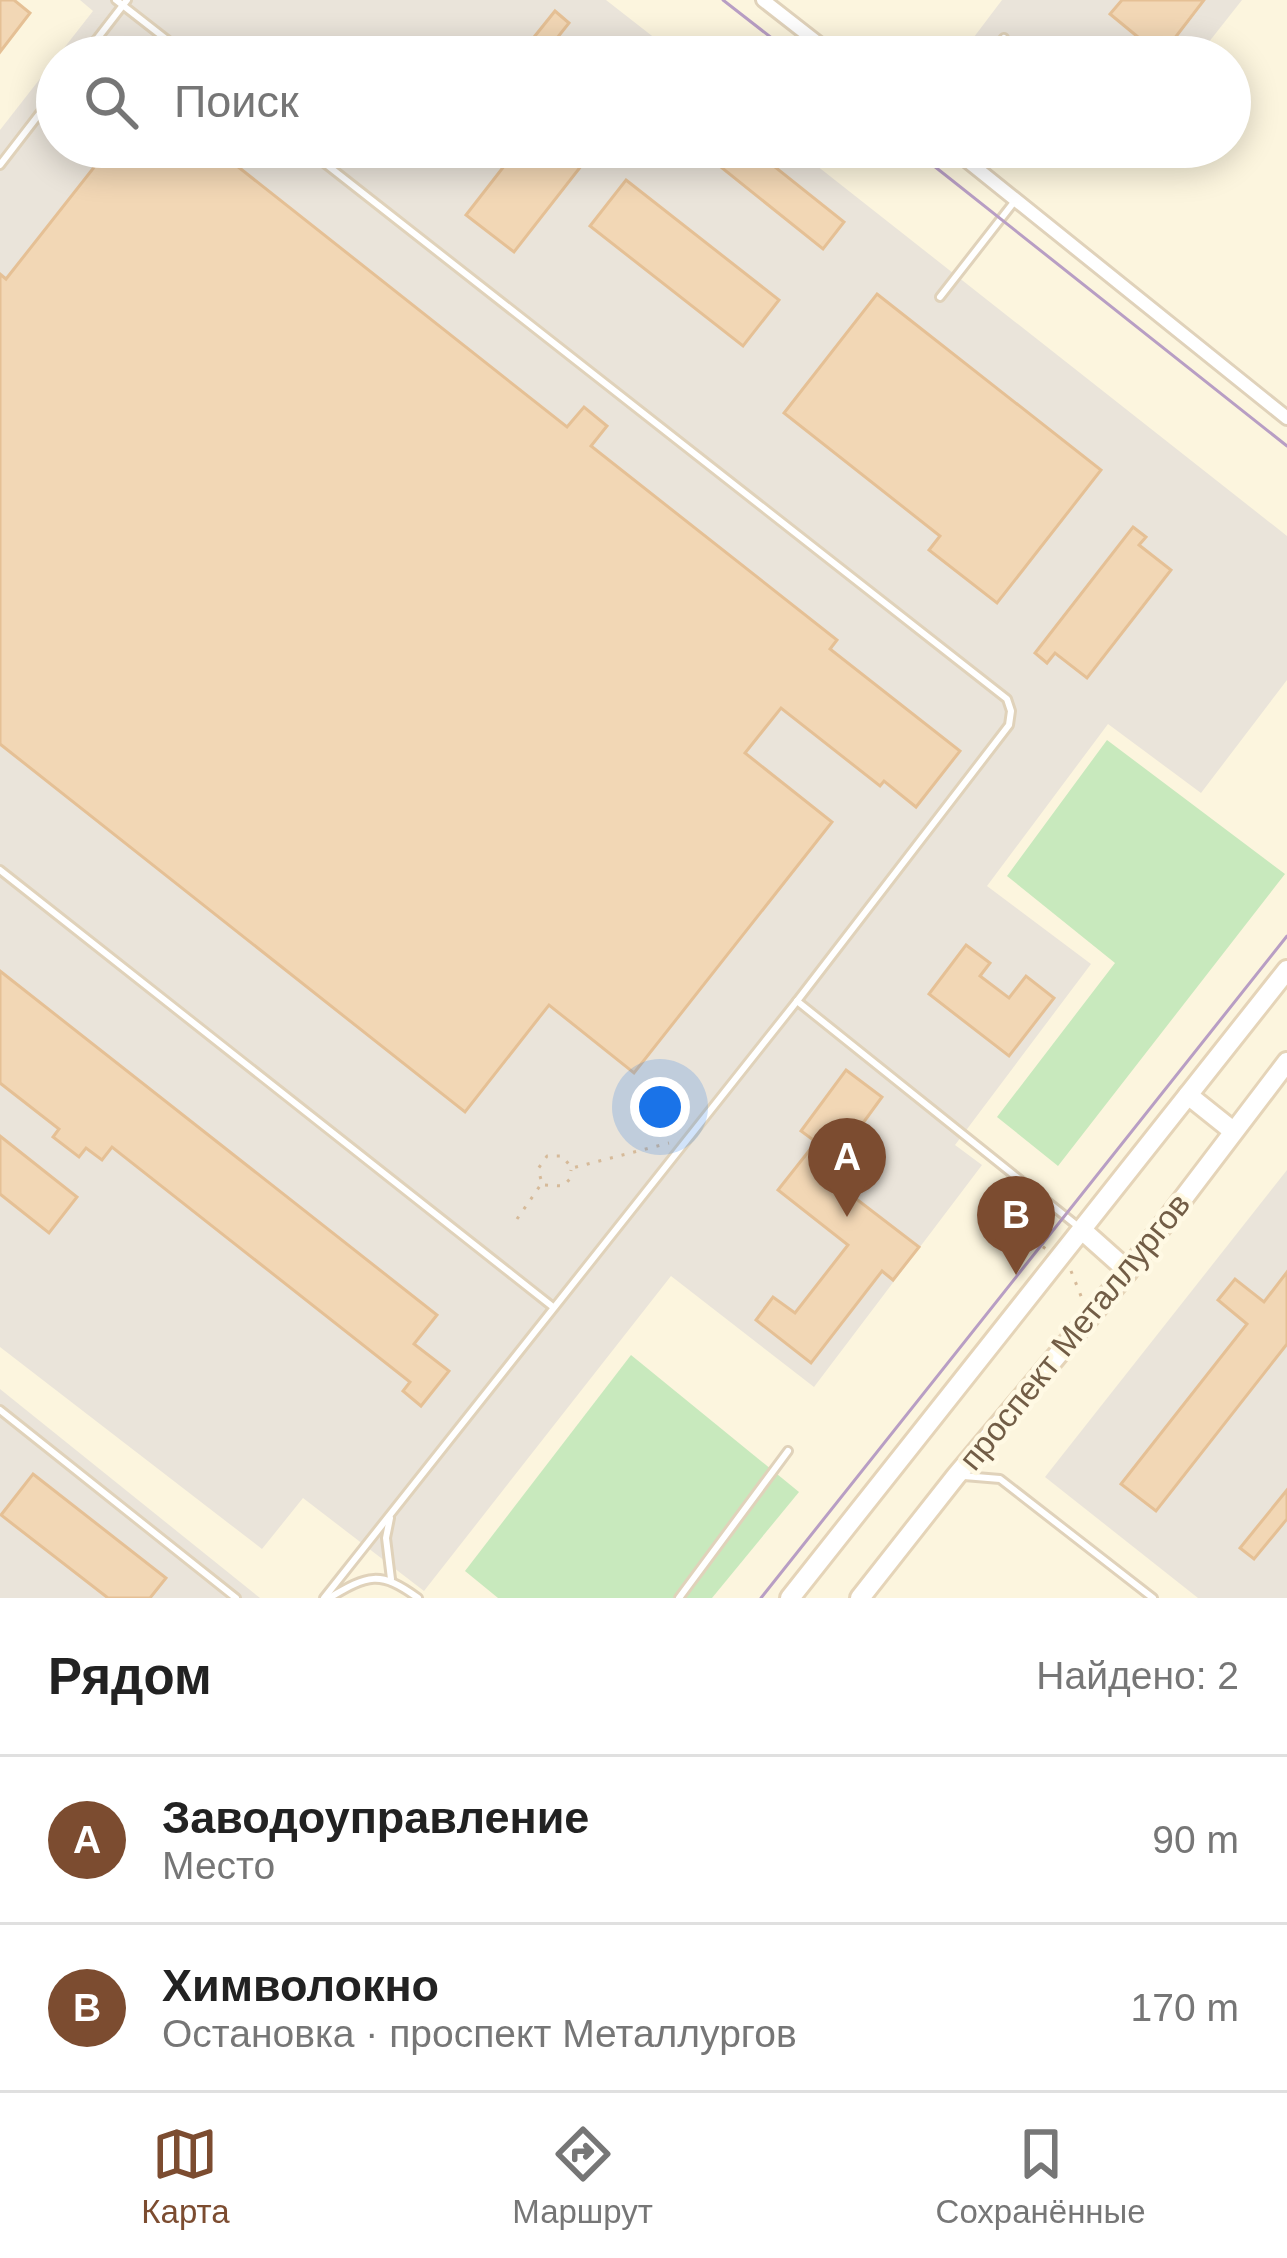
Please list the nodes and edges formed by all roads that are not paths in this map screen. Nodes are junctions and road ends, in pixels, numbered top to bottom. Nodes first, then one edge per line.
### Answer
1 (764, 0) edge
2 (122, 2) edge
3 (98, 36) edge
4 (163, 36) edge
5 (809, 36) edge
6 (36, 118) edge
7 (0, 165) edge
8 (331, 168) edge
9 (976, 168) edge
10 (1016, 200) junction
11 (940, 297) dead end
12 (1287, 418) edge
13 (0, 870) edge
14 (1287, 970) edge
15 (797, 1001) junction
16 (1287, 1062) edge
17 (1188, 1095) junction
18 (1233, 1131) junction
19 (1082, 1230) junction
20 (1129, 1271) junction
21 (554, 1307) junction
22 (0, 1410) edge
23 (788, 1451) dead end
24 (956, 1476) junction
25 (391, 1513) junction
26 (392, 1580) junction
27 (236, 1598) edge
28 (326, 1598) edge
29 (418, 1598) edge
30 (679, 1598) edge
31 (790, 1598) edge
32 (860, 1598) edge
33 (1154, 1598) edge

1 - 5 street
2 - 3 lane
2 - 4 lane
6 - 7 lane
8 - 15 lane
9 - 10 street
10 - 11 lane
10 - 12 street
13 - 21 lane
14 - 17 street, проспект Металлургов
15 - 19 lane
15 - 21 lane
16 - 18 street, проспект Металлургов
17 - 18 street
17 - 19 street, проспект Металлургов
18 - 20 street, проспект Металлургов
19 - 20 street
19 - 31 street, проспект Металлургов
20 - 24 street, проспект Металлургов
21 - 25 lane
22 - 27 lane
23 - 30 lane
24 - 32 street, проспект Металлургов
24 - 33 lane
25 - 26 lane
25 - 28 lane
26 - 28 lane
26 - 29 lane

